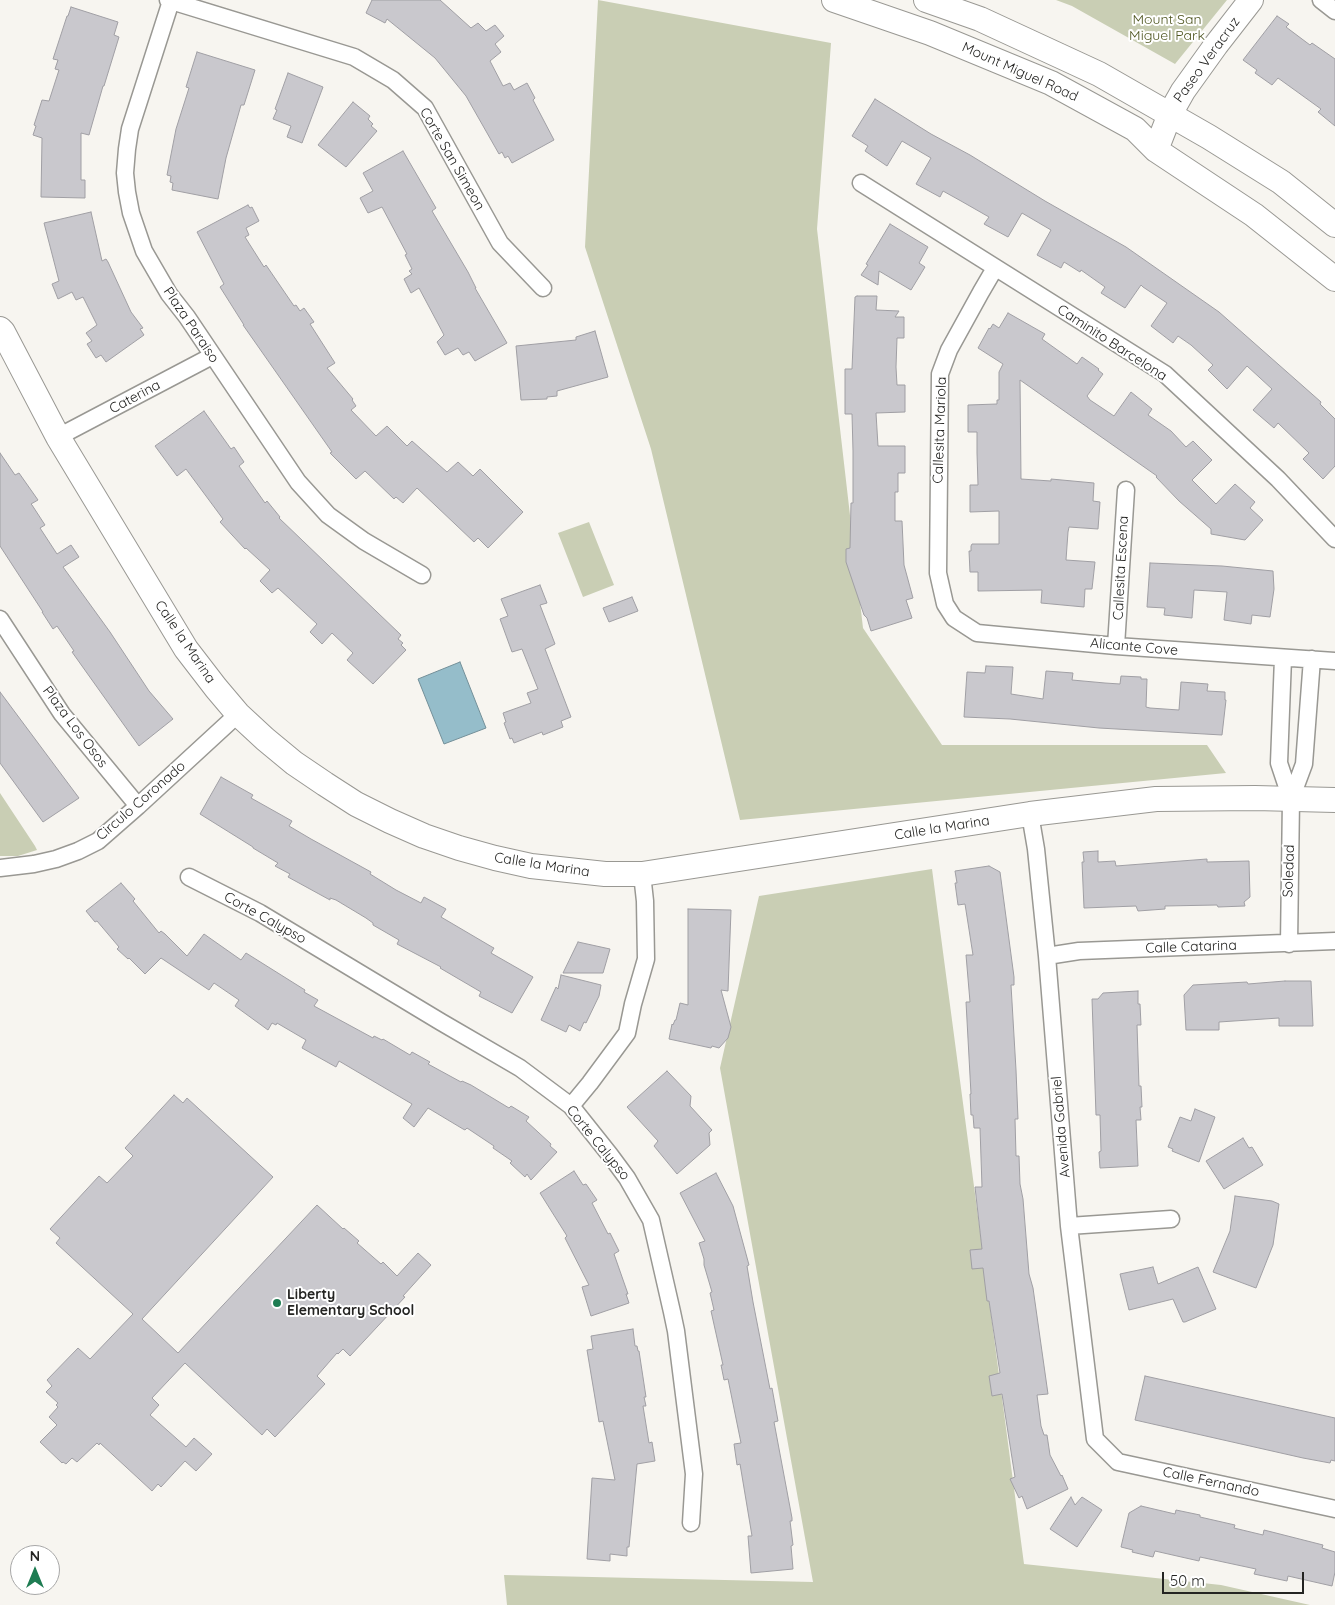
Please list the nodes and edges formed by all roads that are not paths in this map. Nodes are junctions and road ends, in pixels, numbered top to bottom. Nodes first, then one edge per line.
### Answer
1 (169, 0) edge
2 (834, 0) edge
3 (926, 0) edge
4 (1252, 0) edge
5 (1320, 0) edge
6 (1335, 11) edge
7 (1170, 114) junction
8 (1156, 150) junction
9 (861, 183) dead end
10 (1335, 225) edge
11 (995, 268) junction
12 (1335, 279) edge
13 (543, 288) dead end
14 (0, 328) edge
15 (212, 356) junction
16 (58, 437) junction
17 (1126, 490) dead end
18 (1335, 539) edge
19 (422, 575) dead end
20 (944, 604) joint
21 (0, 619) edge
22 (1116, 646) junction
23 (1283, 658) junction
24 (1312, 659) junction
25 (1335, 661) edge
26 (238, 714) junction
27 (1291, 799) junction
28 (1335, 800) edge
29 (138, 806) junction
30 (1030, 814) junction
31 (0, 868) edge
32 (642, 874) junction
33 (189, 877) dead end
34 (1335, 941) edge
35 (1289, 944) junction
36 (1047, 956) junction
37 (571, 1106) junction
38 (1170, 1219) dead end
39 (1068, 1226) junction
40 (1095, 1439) joint
41 (1335, 1509) edge
42 (691, 1523) dead end

1 - 13 street, Corte San Simeon
1 - 15 street, Plaza Paraiso
2 - 8 street, Mount Miguel Road
3 - 7 street
4 - 7 street, Paseo Veracruz
5 - 6 street
7 - 8 street, Paseo Veracruz
7 - 10 street
8 - 12 street, Mount Miguel Road
9 - 11 street, Caminito Barcelona
11 - 18 street, Caminito Barcelona
11 - 20 street, Callesita Mariola
14 - 16 street, Calle la Marina
15 - 16 street, Caterina
15 - 19 street, Plaza Paraiso
16 - 26 street, Calle la Marina
17 - 22 street, Callesita Escena
20 - 22 street, Alicante Cove
21 - 29 street, Plaza Los Osos
22 - 23 street, Alicante Cove
23 - 24 street, Alicante Cove
23 - 27 street, Soledad
24 - 25 street, Alicante Cove
24 - 27 street, Soledad
26 - 29 street, Circulo Coronado
26 - 32 street, Calle la Marina
27 - 28 street, Calle la Marina
27 - 30 street, Calle la Marina
27 - 35 street, Soledad
29 - 31 street, Circulo Coronado
30 - 32 street, Calle la Marina
30 - 36 street, Avenida Gabriel
32 - 37 street
33 - 37 street, Corte Calypso
34 - 35 street, Calle Catarina
35 - 36 street, Calle Catarina
36 - 39 street, Avenida Gabriel
37 - 42 street, Corte Calypso
38 - 39 street
39 - 40 street, Avenida Gabriel
40 - 41 street, Calle Fernando

